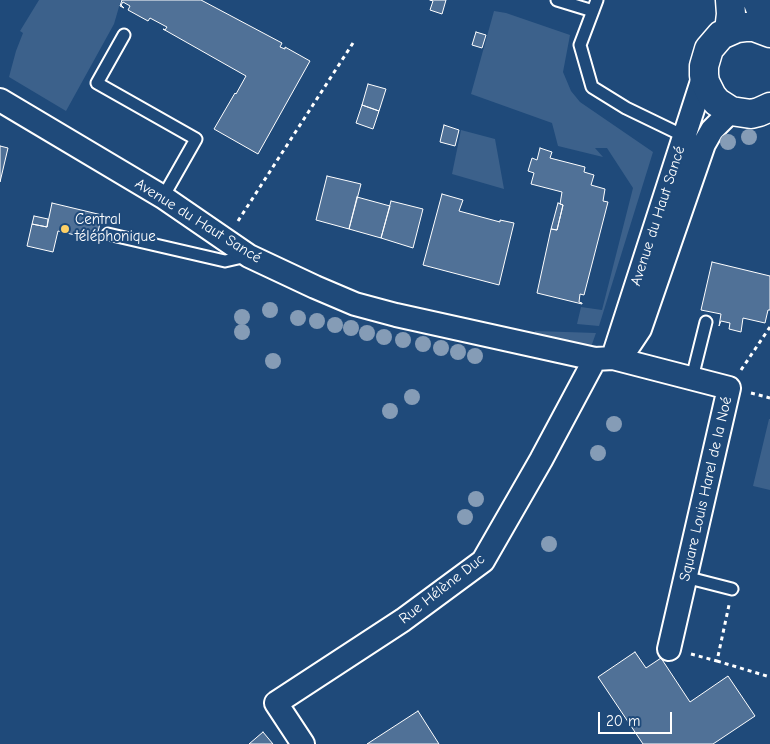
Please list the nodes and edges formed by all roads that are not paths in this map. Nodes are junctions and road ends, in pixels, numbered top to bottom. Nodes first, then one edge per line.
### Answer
1 (557, 0) edge
2 (597, 0) edge
3 (730, 0) edge
4 (757, 0) edge
5 (593, 12) junction
6 (729, 31) junction
7 (770, 33) edge
8 (124, 35) dead end
9 (704, 74) junction
10 (0, 100) edge
11 (755, 116) edge
12 (694, 140) junction
13 (163, 197) junction
14 (108, 234) dead end
15 (249, 256) junction
16 (706, 322) dead end
17 (604, 358) junction
18 (692, 378) junction
19 (685, 578) junction
20 (732, 589) road end
21 (668, 649) road end
22 (303, 744) edge

1 - 5 lane
2 - 5 lane
3 - 6 street
4 - 7 street
5 - 12 lane
6 - 7 street
6 - 9 street
8 - 13 lane
9 - 11 street
9 - 12 street, Avenue du Haut Sancé
10 - 13 street, Avenue du Haut Sancé
11 - 12 street, Avenue du Haut Sancé
12 - 17 street, Avenue du Haut Sancé
13 - 15 street, Avenue du Haut Sancé
14 - 15 lane
15 - 17 street, Avenue du Haut Sancé
16 - 18 lane
17 - 18 street, Square Louis Harel de la Noé
17 - 22 street, Rue Hélène Duc
18 - 19 street, Square Louis Harel de la Noé
19 - 20 lane
19 - 21 street, Square Louis Harel de la Noé

